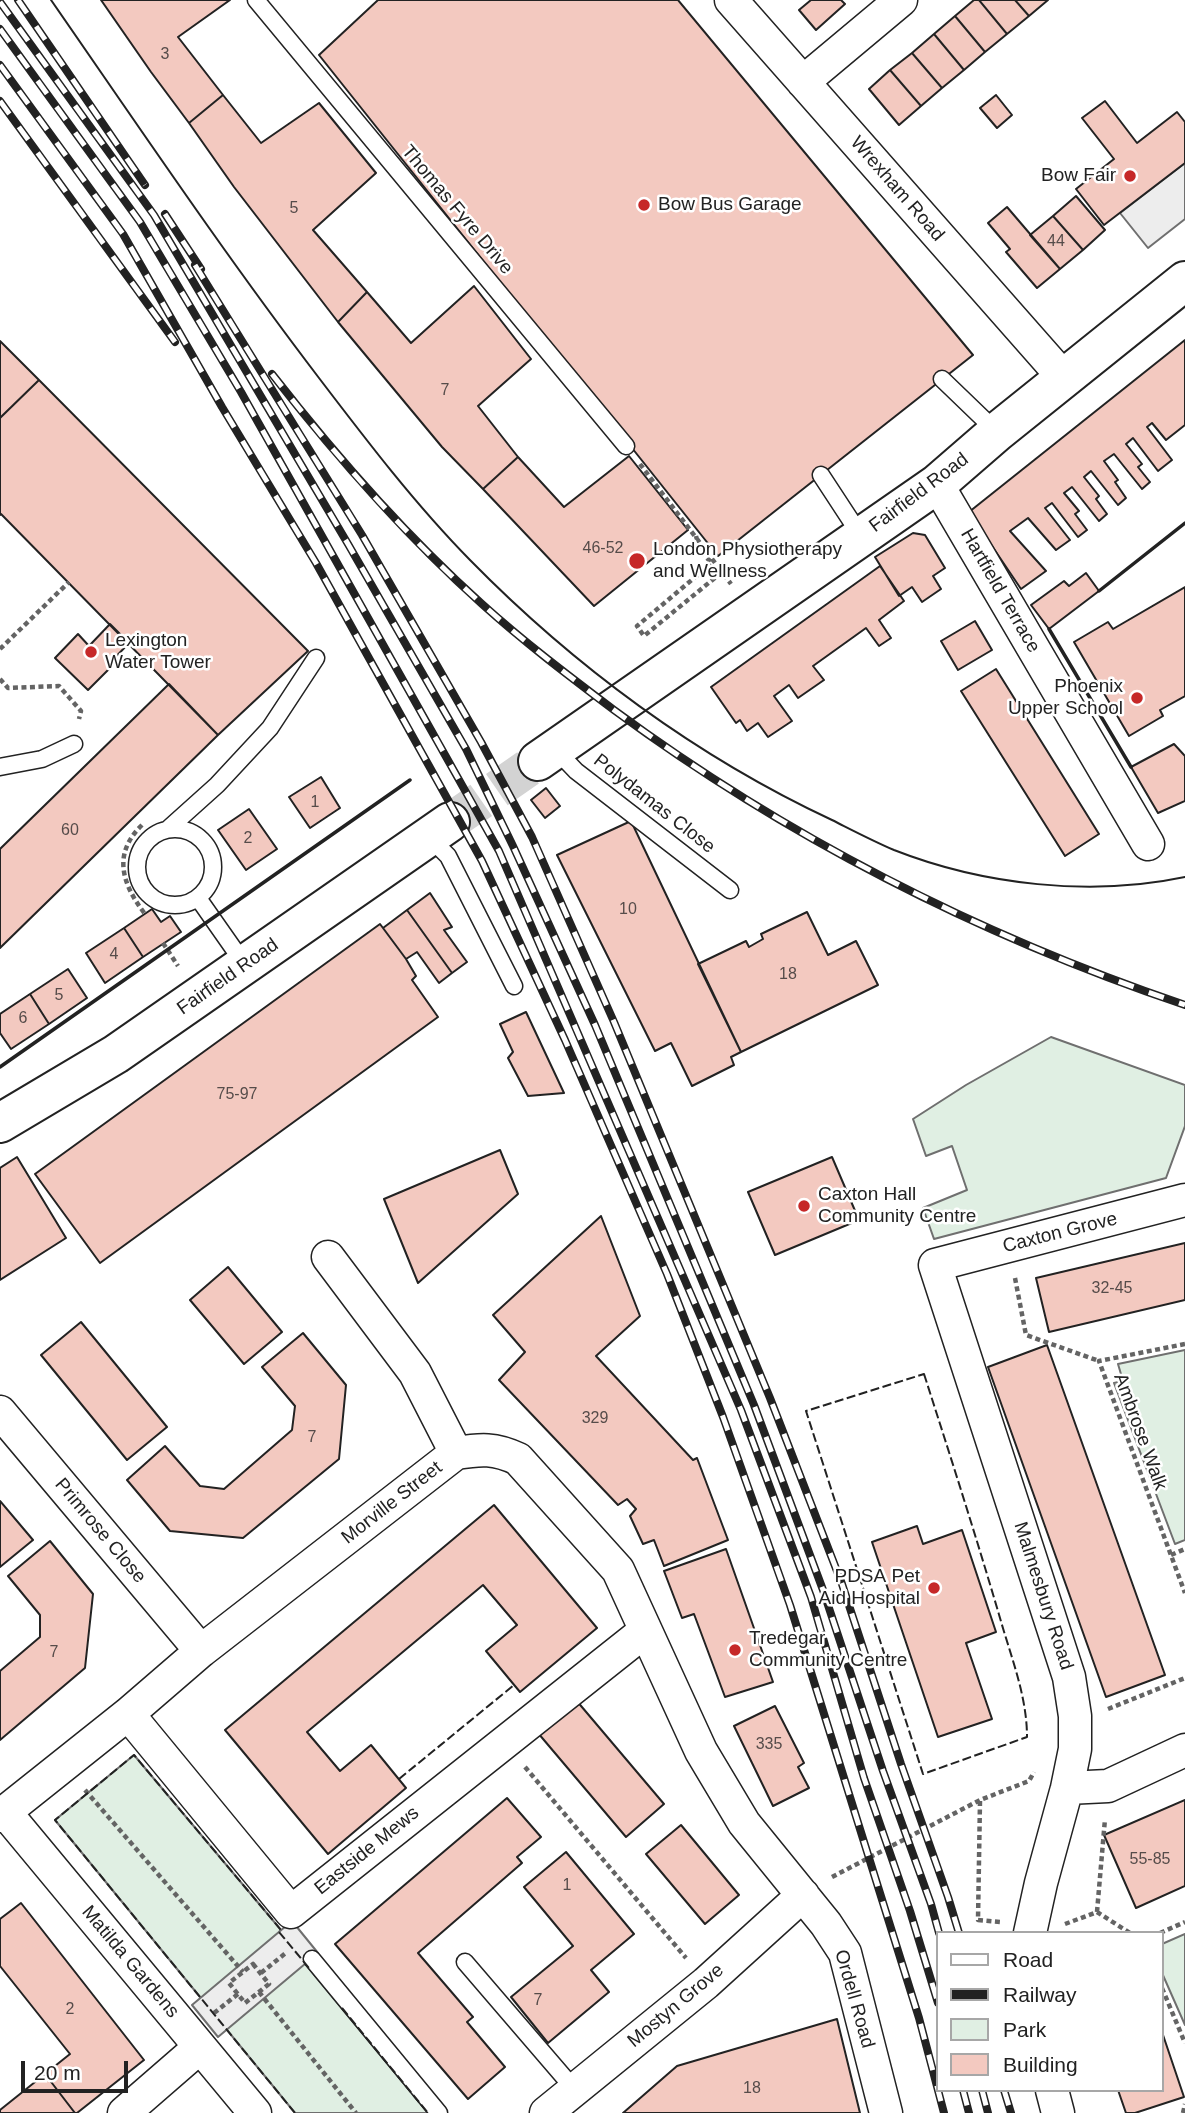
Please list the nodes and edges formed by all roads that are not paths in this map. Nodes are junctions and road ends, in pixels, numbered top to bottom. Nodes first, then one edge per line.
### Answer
1 (256, 0) edge
2 (731, 0) edge
3 (901, 0) edge
4 (803, 82) junction
5 (1185, 281) edge
6 (1064, 378) junction
7 (942, 379) dead end
8 (997, 432) junction
9 (626, 446) road end
10 (821, 475) dead end
11 (937, 484) junction
12 (861, 536) junction
13 (316, 659) dead end
14 (74, 744) road end
15 (547, 755) joint
16 (0, 767) edge
17 (168, 829) junction
18 (440, 829) joint
19 (1147, 844) dead end
20 (730, 890) dead end
21 (198, 898) junction
22 (245, 965) junction
23 (514, 986) dead end
24 (5, 1115) edge
25 (1185, 1200) edge
26 (328, 1257) dead end
27 (934, 1265) joint
28 (0, 1412) edge
29 (456, 1453) junction
30 (645, 1631) junction
31 (201, 1651) junction
32 (128, 1714) junction
33 (1185, 1750) edge
34 (1067, 1788) junction
35 (2, 1814) edge
36 (815, 1887) junction
37 (1030, 1929) edge
38 (312, 1959) dead end
39 (465, 1962) dead end
40 (200, 2047) junction
41 (575, 2090) junction
42 (1053, 2092) edge
43 (124, 2113) edge
44 (255, 2113) edge
45 (439, 2113) edge
46 (546, 2113) edge
47 (886, 2113) edge
48 (1058, 2113) edge

1 - 9 lane, Thomas Fyre Drive
2 - 4 street, Wrexham Road
3 - 4 street
4 - 6 street, Wrexham Road
5 - 6 main road, Fairfield Road
6 - 8 main road, Fairfield Road
7 - 8 lane
8 - 11 main road, Fairfield Road
10 - 12 lane
11 - 12 main road, Fairfield Road
11 - 19 street, Hartfield Terrace
12 - 15 main road, Fairfield Road
13 - 17 lane
14 - 16 lane
15 - 20 lane, Polydamas Close
17 - 21 lane
17 - 21 lane
18 - 22 main road, Fairfield Road
18 - 23 lane
21 - 22 lane
22 - 24 main road, Fairfield Road
25 - 27 street, Caxton Grove
26 - 29 street
27 - 34 street, Malmesbury Road
28 - 31 street, Primrose Close
29 - 30 street, Morville Street
29 - 31 street, Morville Street
30 - 32 street, Eastside Mews
30 - 36 street, Morville Street
31 - 32 street, Morville Street
32 - 35 street, Morville Street
33 - 34 street
34 - 37 street, Malmesbury Road
35 - 40 street, Matilda Gardens
36 - 41 street, Mostyn Grove
36 - 47 street, Ordell Road
38 - 45 lane
39 - 41 lane
40 - 43 street
40 - 44 street, Matilda Gardens
41 - 46 street, Mostyn Grove
42 - 48 street

